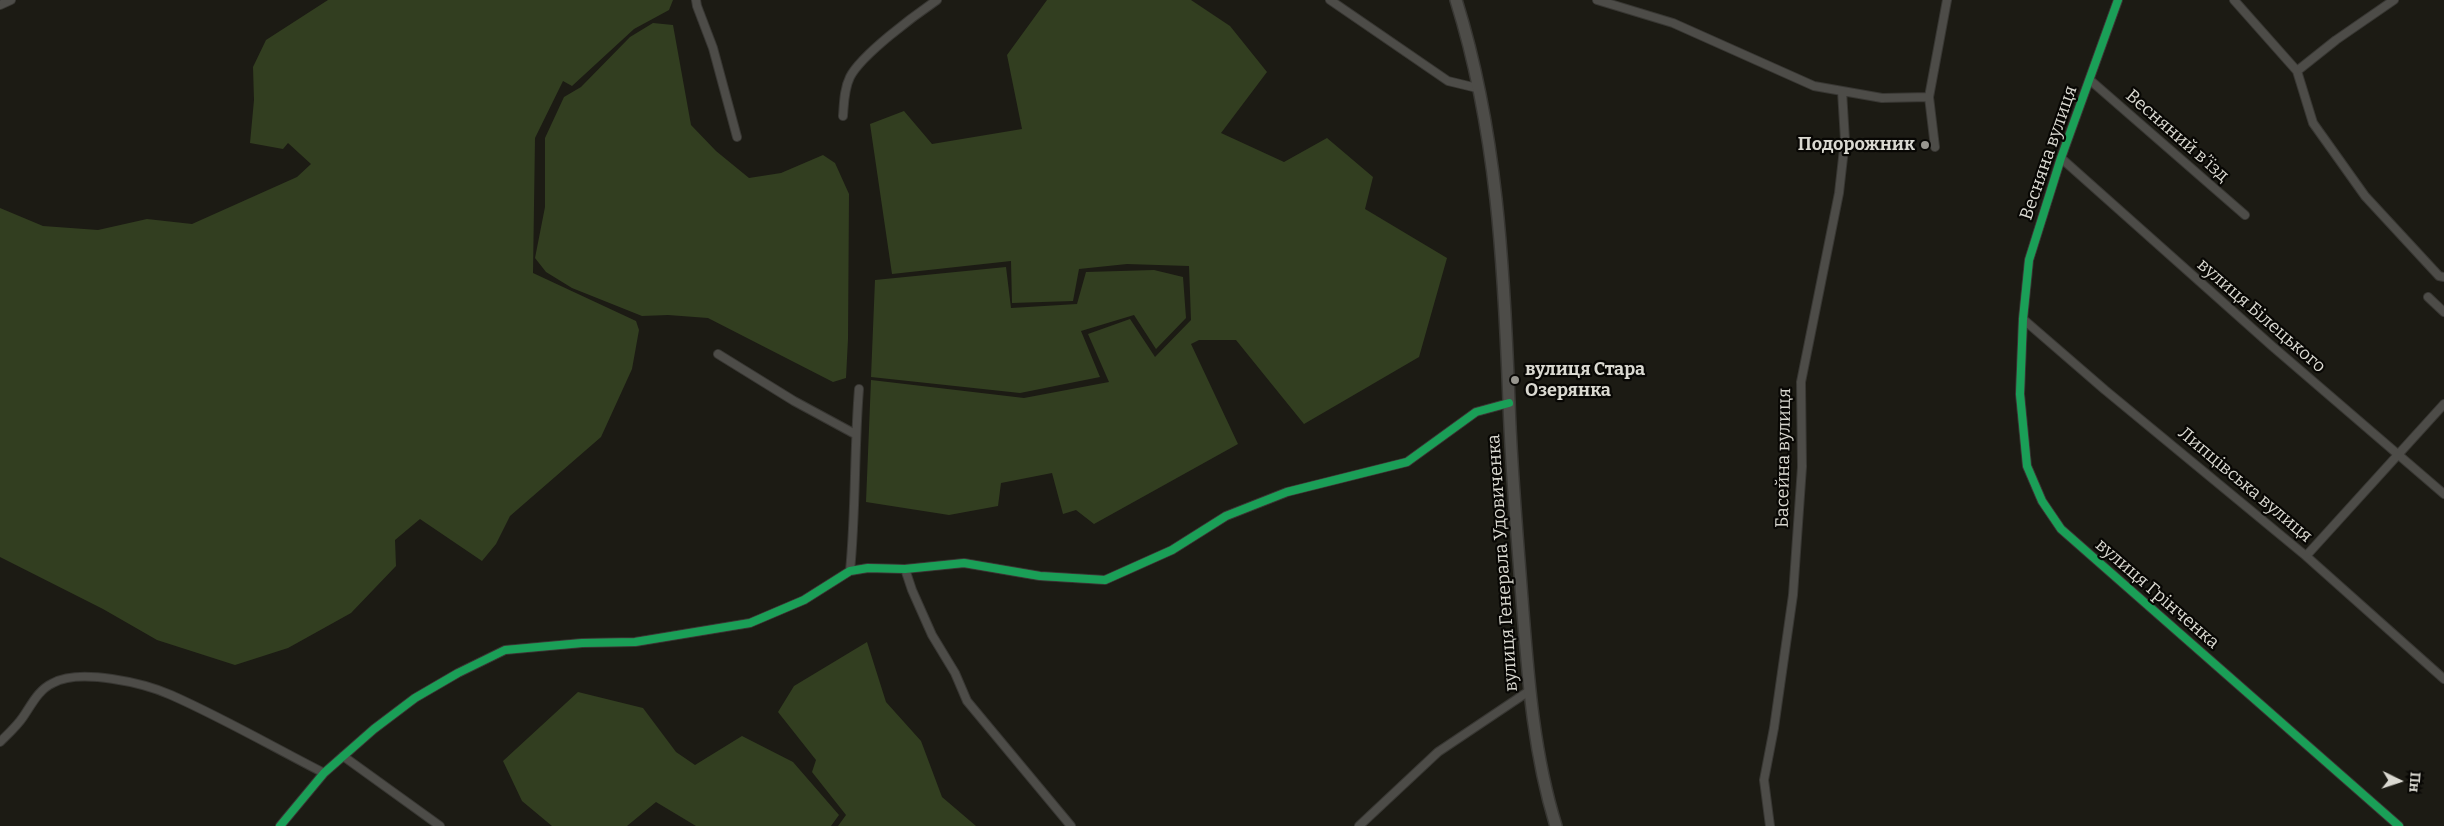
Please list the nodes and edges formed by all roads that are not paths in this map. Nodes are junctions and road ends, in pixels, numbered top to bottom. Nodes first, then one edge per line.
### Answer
1 (11, 0) edge
2 (696, 0) edge
3 (937, 0) edge
4 (1330, 0) edge
5 (1456, 0) edge
6 (1598, 0) edge
7 (1947, 0) edge
8 (2118, 0) edge
9 (2234, 0) edge
10 (2394, 0) edge
11 (0, 5) edge
12 (2297, 71) junction
13 (2090, 80) junction
14 (1477, 88) junction
15 (1842, 91) junction
16 (1929, 97) junction
17 (843, 116) dead end
18 (737, 137) dead end
19 (1935, 146) dead end
20 (2061, 158) junction
21 (2245, 215) dead end
22 (2444, 278) edge
23 (2428, 297) dead end
24 (2444, 312) edge
25 (2023, 319) junction
26 (718, 354) dead end
27 (859, 389) dead end
28 (1509, 403) junction
29 (2444, 404) edge
30 (855, 434) junction
31 (2398, 454) junction
32 (2444, 494) edge
33 (2306, 556) junction
34 (905, 569) junction
35 (850, 571) junction
36 (2444, 678) edge
37 (1529, 691) junction
38 (0, 742) edge
39 (343, 756) junction
40 (324, 773) junction
41 (280, 826) edge
42 (440, 826) edge
43 (1071, 826) edge
44 (1360, 826) edge
45 (1556, 826) edge
46 (1770, 826) edge
47 (2400, 826) edge

1 - 11 street
2 - 18 street
3 - 17 street
4 - 14 street
5 - 14 main road, вулиця Генерала Удовиченка
6 - 15 street
7 - 16 street
8 - 13 street, Весняна вулиця
9 - 12 street
10 - 12 street
12 - 22 street
13 - 20 street, Весняна вулиця
13 - 21 street, Весняний вʼїзд
14 - 28 main road, вулиця Генерала Удовиченка
15 - 16 street
15 - 46 street, Басейна вулиця
16 - 19 street
20 - 25 street, Весняна вулиця
20 - 31 street, вулиця Білецького
23 - 24 street
25 - 33 street, Липцівська вулиця
25 - 47 street, вулиця Грінченка
26 - 30 street
27 - 30 street
28 - 34 street
28 - 37 main road, вулиця Генерала Удовиченка
29 - 31 street
30 - 35 street
31 - 32 street, вулиця Білецького
31 - 33 street
33 - 36 street, Липцівська вулиця
34 - 35 street
34 - 43 street
35 - 39 street
37 - 44 street
37 - 45 main road, вулиця Генерала Удовиченка
38 - 40 street
39 - 40 street
39 - 42 street
40 - 41 street

